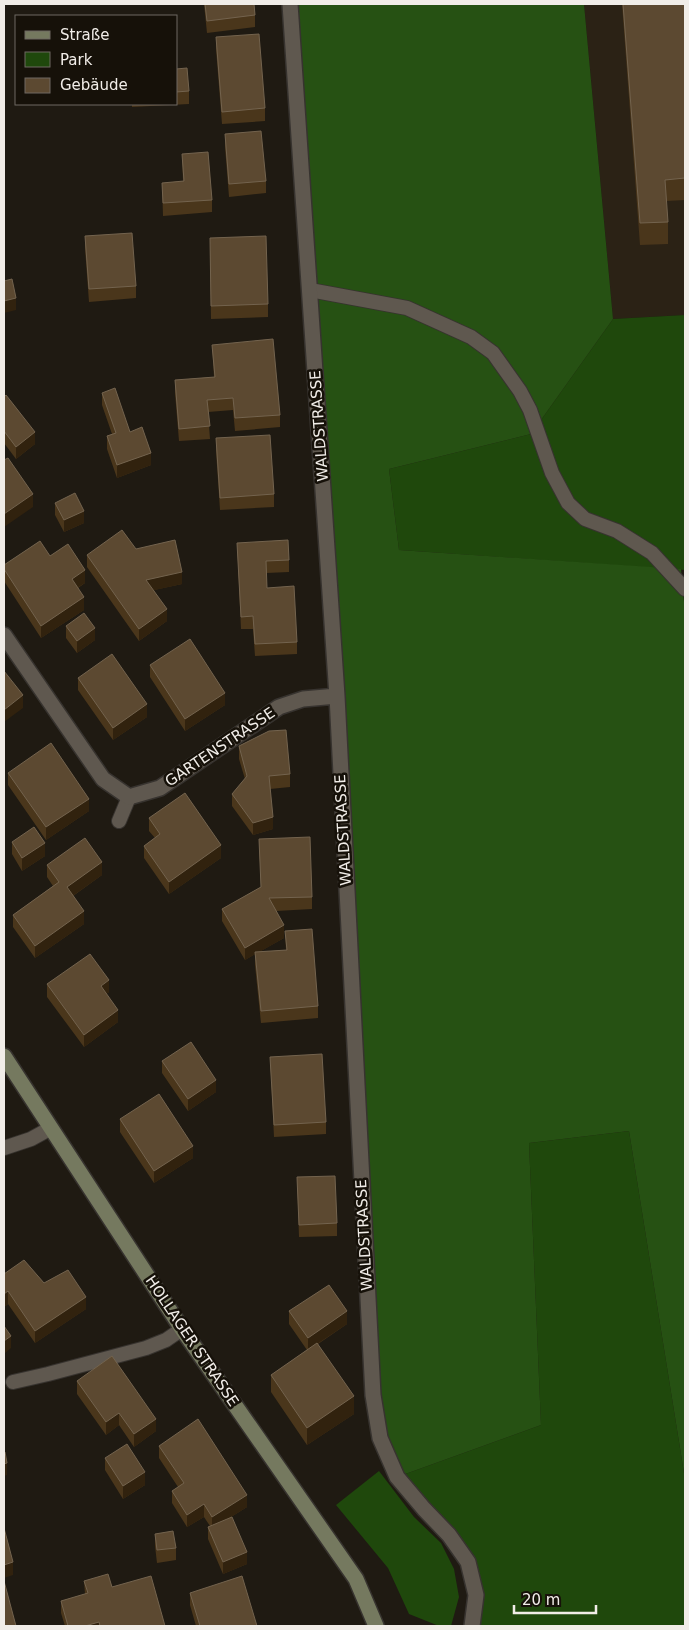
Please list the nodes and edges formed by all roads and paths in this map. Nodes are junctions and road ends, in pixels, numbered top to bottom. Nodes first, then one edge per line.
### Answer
1 (290, 4) edge
2 (310, 290) junction
3 (685, 589) edge
4 (4, 635) edge
5 (337, 696) junction
6 (129, 797) junction
7 (118, 821) dead end
8 (4, 1056) edge
9 (50, 1128) junction
10 (4, 1148) edge
11 (182, 1329) junction
12 (13, 1382) dead end
13 (376, 1626) edge
14 (472, 1626) edge

1 - 2 street, WALDSTRASSE
2 - 3 lane
2 - 5 street, WALDSTRASSE
4 - 6 street
5 - 6 street, GARTENSTRASSE
5 - 14 street, WALDSTRASSE
6 - 7 lane
8 - 9 main road, HOLLAGER STRASSE
9 - 10 lane
9 - 11 main road, HOLLAGER STRASSE
11 - 12 lane
11 - 13 main road, HOLLAGER STRASSE

